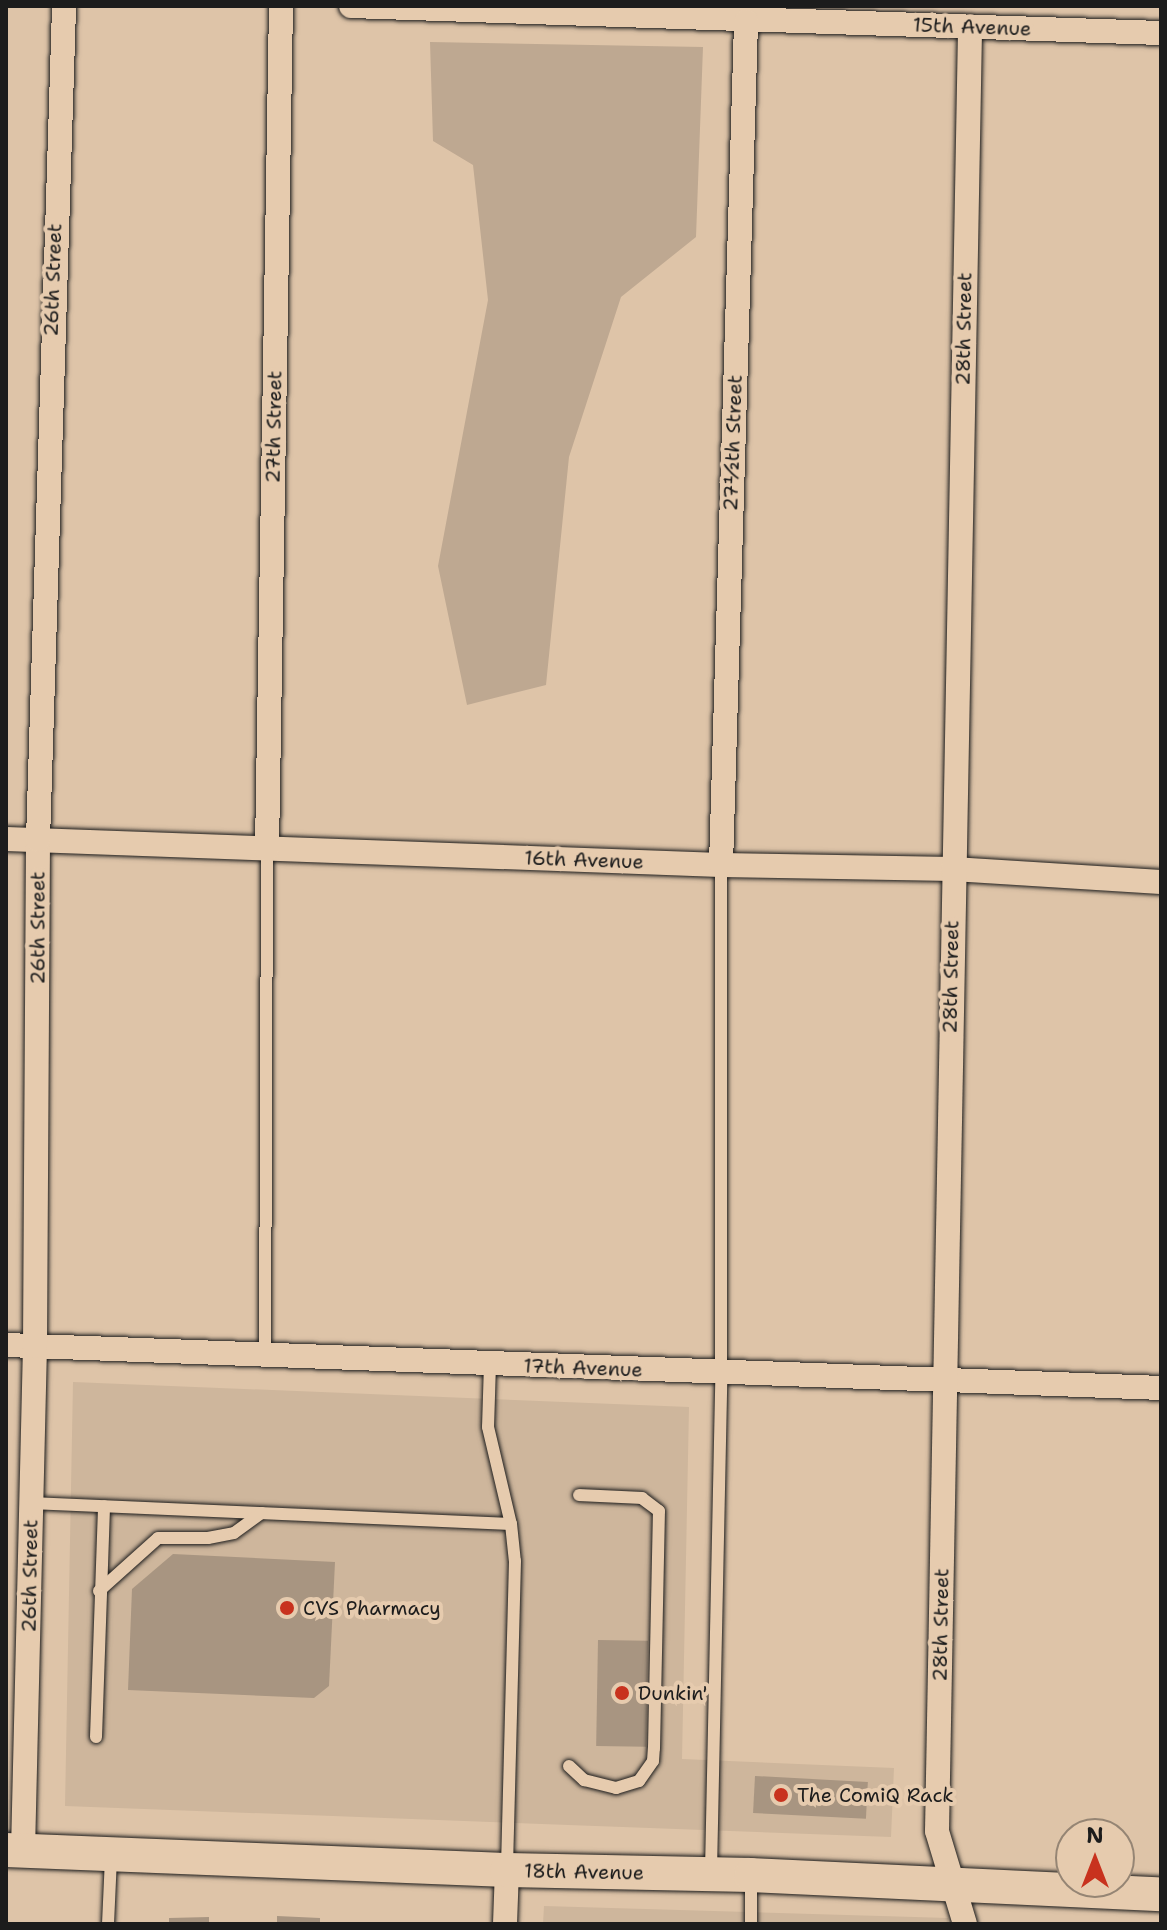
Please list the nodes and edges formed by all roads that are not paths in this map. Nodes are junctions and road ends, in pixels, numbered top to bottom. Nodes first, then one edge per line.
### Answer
1 (64, 6) edge
2 (281, 6) edge
3 (351, 6) edge
4 (746, 21) junction
5 (970, 26) junction
6 (1161, 33) edge
7 (6, 839) edge
8 (38, 840) junction
9 (267, 849) junction
10 (721, 865) junction
11 (953, 869) junction
12 (1161, 882) edge
13 (6, 1345) edge
14 (35, 1346) junction
15 (265, 1356) junction
16 (490, 1364) junction
17 (721, 1373) junction
18 (945, 1380) junction
19 (1161, 1388) edge
20 (579, 1495) dead end
21 (31, 1503) junction
22 (104, 1506) junction
23 (262, 1513) junction
24 (511, 1524) junction
25 (99, 1591) junction
26 (96, 1737) dead end
27 (569, 1766) dead end
28 (15, 1851) edge
29 (111, 1855) junction
30 (507, 1870) junction
31 (711, 1874) junction
32 (751, 1875) junction
33 (955, 1885) junction
34 (1161, 1894) edge
35 (108, 1924) edge
36 (505, 1924) edge
37 (751, 1924) edge
38 (965, 1924) edge

1 - 8 street, 26th Street
2 - 9 street, 27th Street
3 - 4 street, 15th Avenue
4 - 5 street, 15th Avenue
4 - 10 street, 27½th Street
5 - 6 street, 15th Avenue
5 - 11 street, 28th Street
7 - 8 street, 16th Avenue
8 - 9 street, 16th Avenue
8 - 14 street, 26th Street
9 - 10 street, 16th Avenue
9 - 15 lane
10 - 11 street, 16th Avenue
10 - 17 lane
11 - 12 street, 16th Avenue
11 - 18 street, 28th Street
13 - 14 street, 17th Avenue
14 - 15 street, 17th Avenue
14 - 21 street, 26th Street
15 - 16 street, 17th Avenue
16 - 17 street, 17th Avenue
16 - 24 lane
17 - 18 street, 17th Avenue
17 - 31 lane
18 - 19 street, 17th Avenue
18 - 33 street, 28th Street
20 - 27 lane
21 - 22 lane
21 - 28 street, 26th Street
22 - 23 lane
22 - 25 lane
23 - 24 lane
23 - 25 lane
24 - 30 lane
25 - 26 lane
28 - 29 street, 18th Avenue
29 - 30 street, 18th Avenue
29 - 35 lane
30 - 31 street, 18th Avenue
30 - 36 street
31 - 32 street, 18th Avenue
32 - 33 street, 18th Avenue
32 - 37 lane
33 - 34 street, 18th Avenue
33 - 38 street, 28th Street

